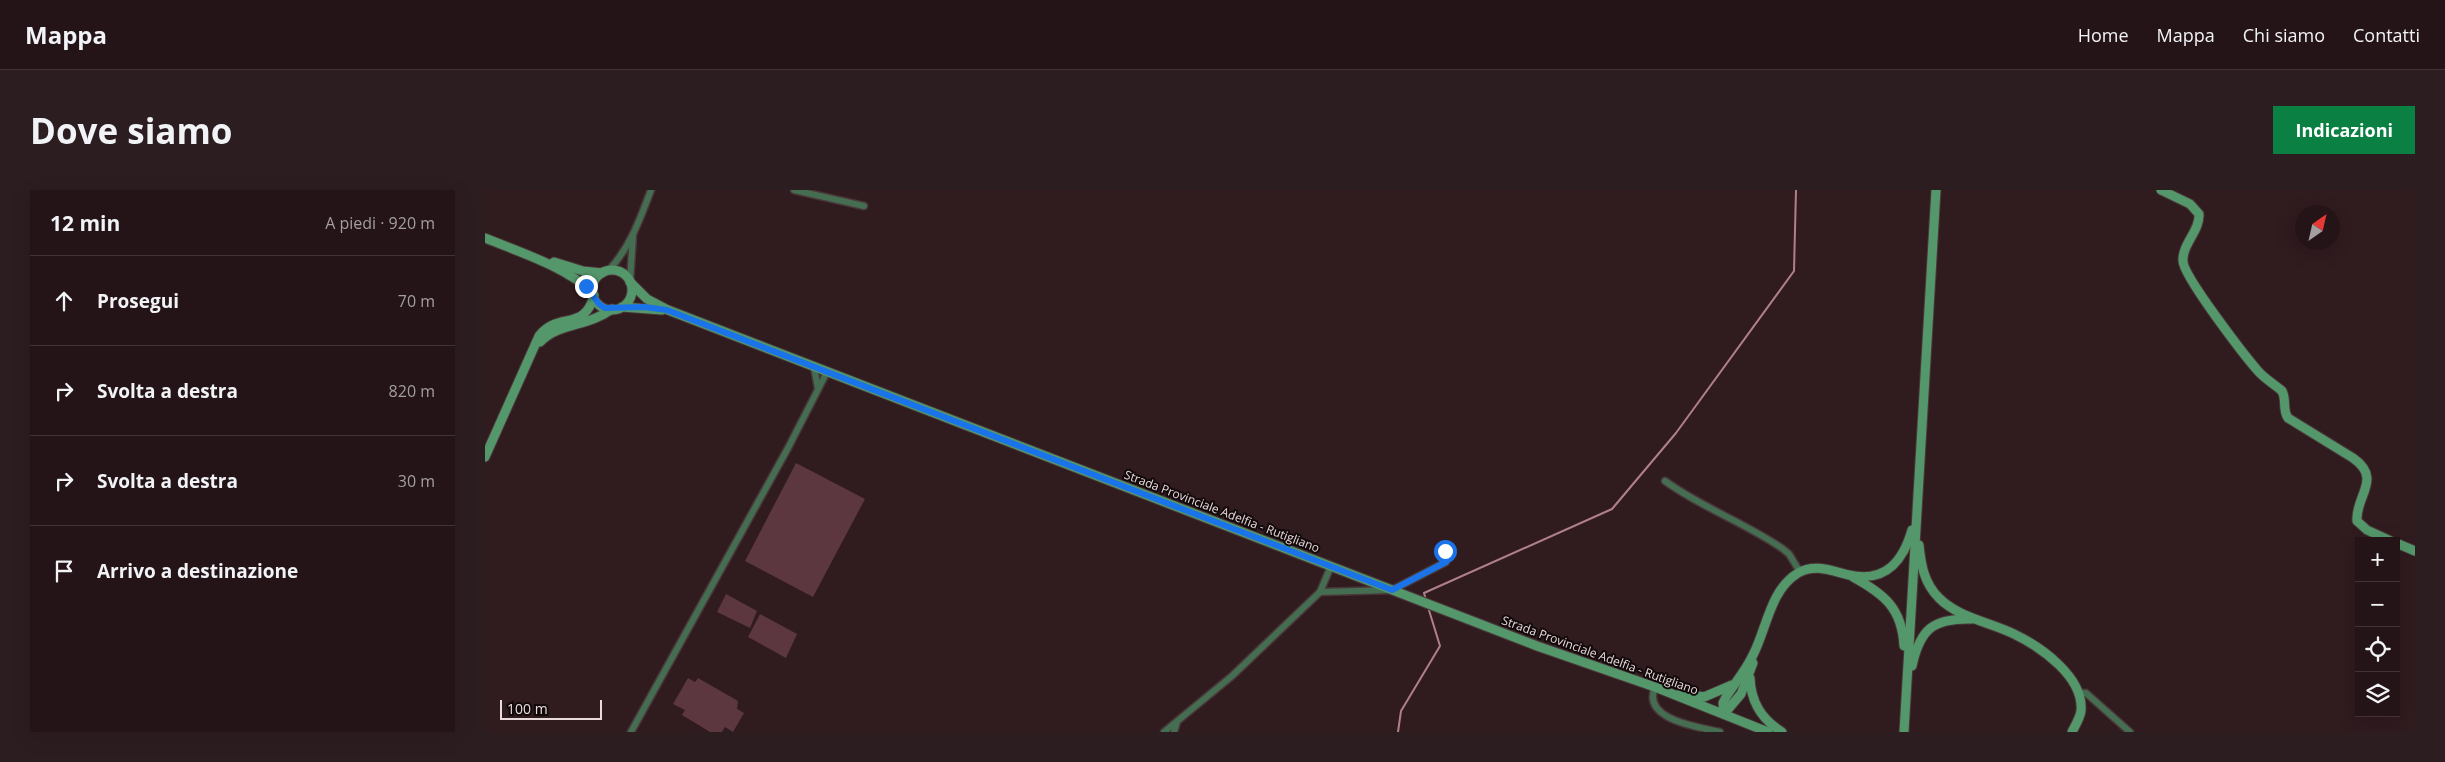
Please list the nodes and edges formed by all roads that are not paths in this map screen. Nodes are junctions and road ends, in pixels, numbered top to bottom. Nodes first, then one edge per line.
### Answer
1 (651, 190) edge
2 (794, 190) edge
3 (1935, 190) edge
4 (2161, 190) edge
5 (864, 206) dead end
6 (633, 235) junction
7 (485, 238) edge
8 (534, 257) junction
9 (605, 272) junction
10 (630, 282) junction
11 (593, 294) junction
12 (617, 308) junction
13 (667, 310) junction
14 (535, 347) junction
15 (814, 367) junction
16 (827, 372) junction
17 (818, 389) junction
18 (485, 456) edge
19 (1665, 481) dead end
20 (1917, 514) junction
21 (2382, 537) edge
22 (2400, 545) edge
23 (1445, 551) dead end
24 (2415, 551) edge
25 (1331, 566) junction
26 (1800, 572) junction
27 (1851, 575) junction
28 (1392, 590) junction
29 (1320, 592) junction
30 (1975, 619) junction
31 (1754, 653) junction
32 (1749, 676) junction
33 (1737, 681) junction
34 (1655, 687) junction
35 (1906, 689) junction
36 (2078, 693) junction
37 (1724, 714) junction
38 (1177, 722) junction
39 (631, 732) edge
40 (1163, 732) edge
41 (1174, 732) edge
42 (1720, 732) edge
43 (1768, 732) edge
44 (1782, 732) edge
45 (1904, 732) edge
46 (2072, 732) edge
47 (2130, 732) edge

1 - 6 street
2 - 5 street
3 - 20 main road
4 - 21 main road
6 - 9 street
6 - 10 street
7 - 8 main road, Strada Provinciale Adelfia - Rutigliano
8 - 9 main road, Strada Provinciale Adelfia - Rutigliano
8 - 11 main road, Strada Provinciale Adelfia - Rutigliano
9 - 10 main road, Strada Provinciale Adelfia - Rutigliano
9 - 11 main road
10 - 12 main road
10 - 13 main road, Strada Provinciale Adelfia - Rutigliano
11 - 12 main road, Strada Provinciale Adelfia - Rutigliano
11 - 14 main road
12 - 13 main road, Strada Provinciale Adelfia - Rutigliano
12 - 14 main road
13 - 15 main road, Strada Provinciale Adelfia - Rutigliano
14 - 18 main road
15 - 16 main road, Strada Provinciale Adelfia - Rutigliano
15 - 17 street
16 - 17 street
16 - 25 main road, Strada Provinciale Adelfia - Rutigliano
17 - 39 street
19 - 26 street
20 - 27 main road
20 - 30 main road
20 - 35 main road
22 - 24 main road
23 - 28 street
25 - 28 main road, Strada Provinciale Adelfia - Rutigliano
25 - 29 street
26 - 27 main road
26 - 31 main road
27 - 35 main road
28 - 29 street
28 - 34 main road, Strada Provinciale Adelfia - Rutigliano
29 - 38 street
30 - 35 main road
30 - 36 main road
31 - 32 main road
31 - 33 main road
32 - 37 main road
32 - 44 main road
33 - 34 main road
33 - 37 main road
34 - 37 main road, Strada Provinciale Adelfia - Rutigliano
34 - 42 street
35 - 45 main road
36 - 46 main road
36 - 47 street
37 - 43 main road, Strada Provinciale Adelfia - Rutigliano
38 - 40 street
38 - 41 street

